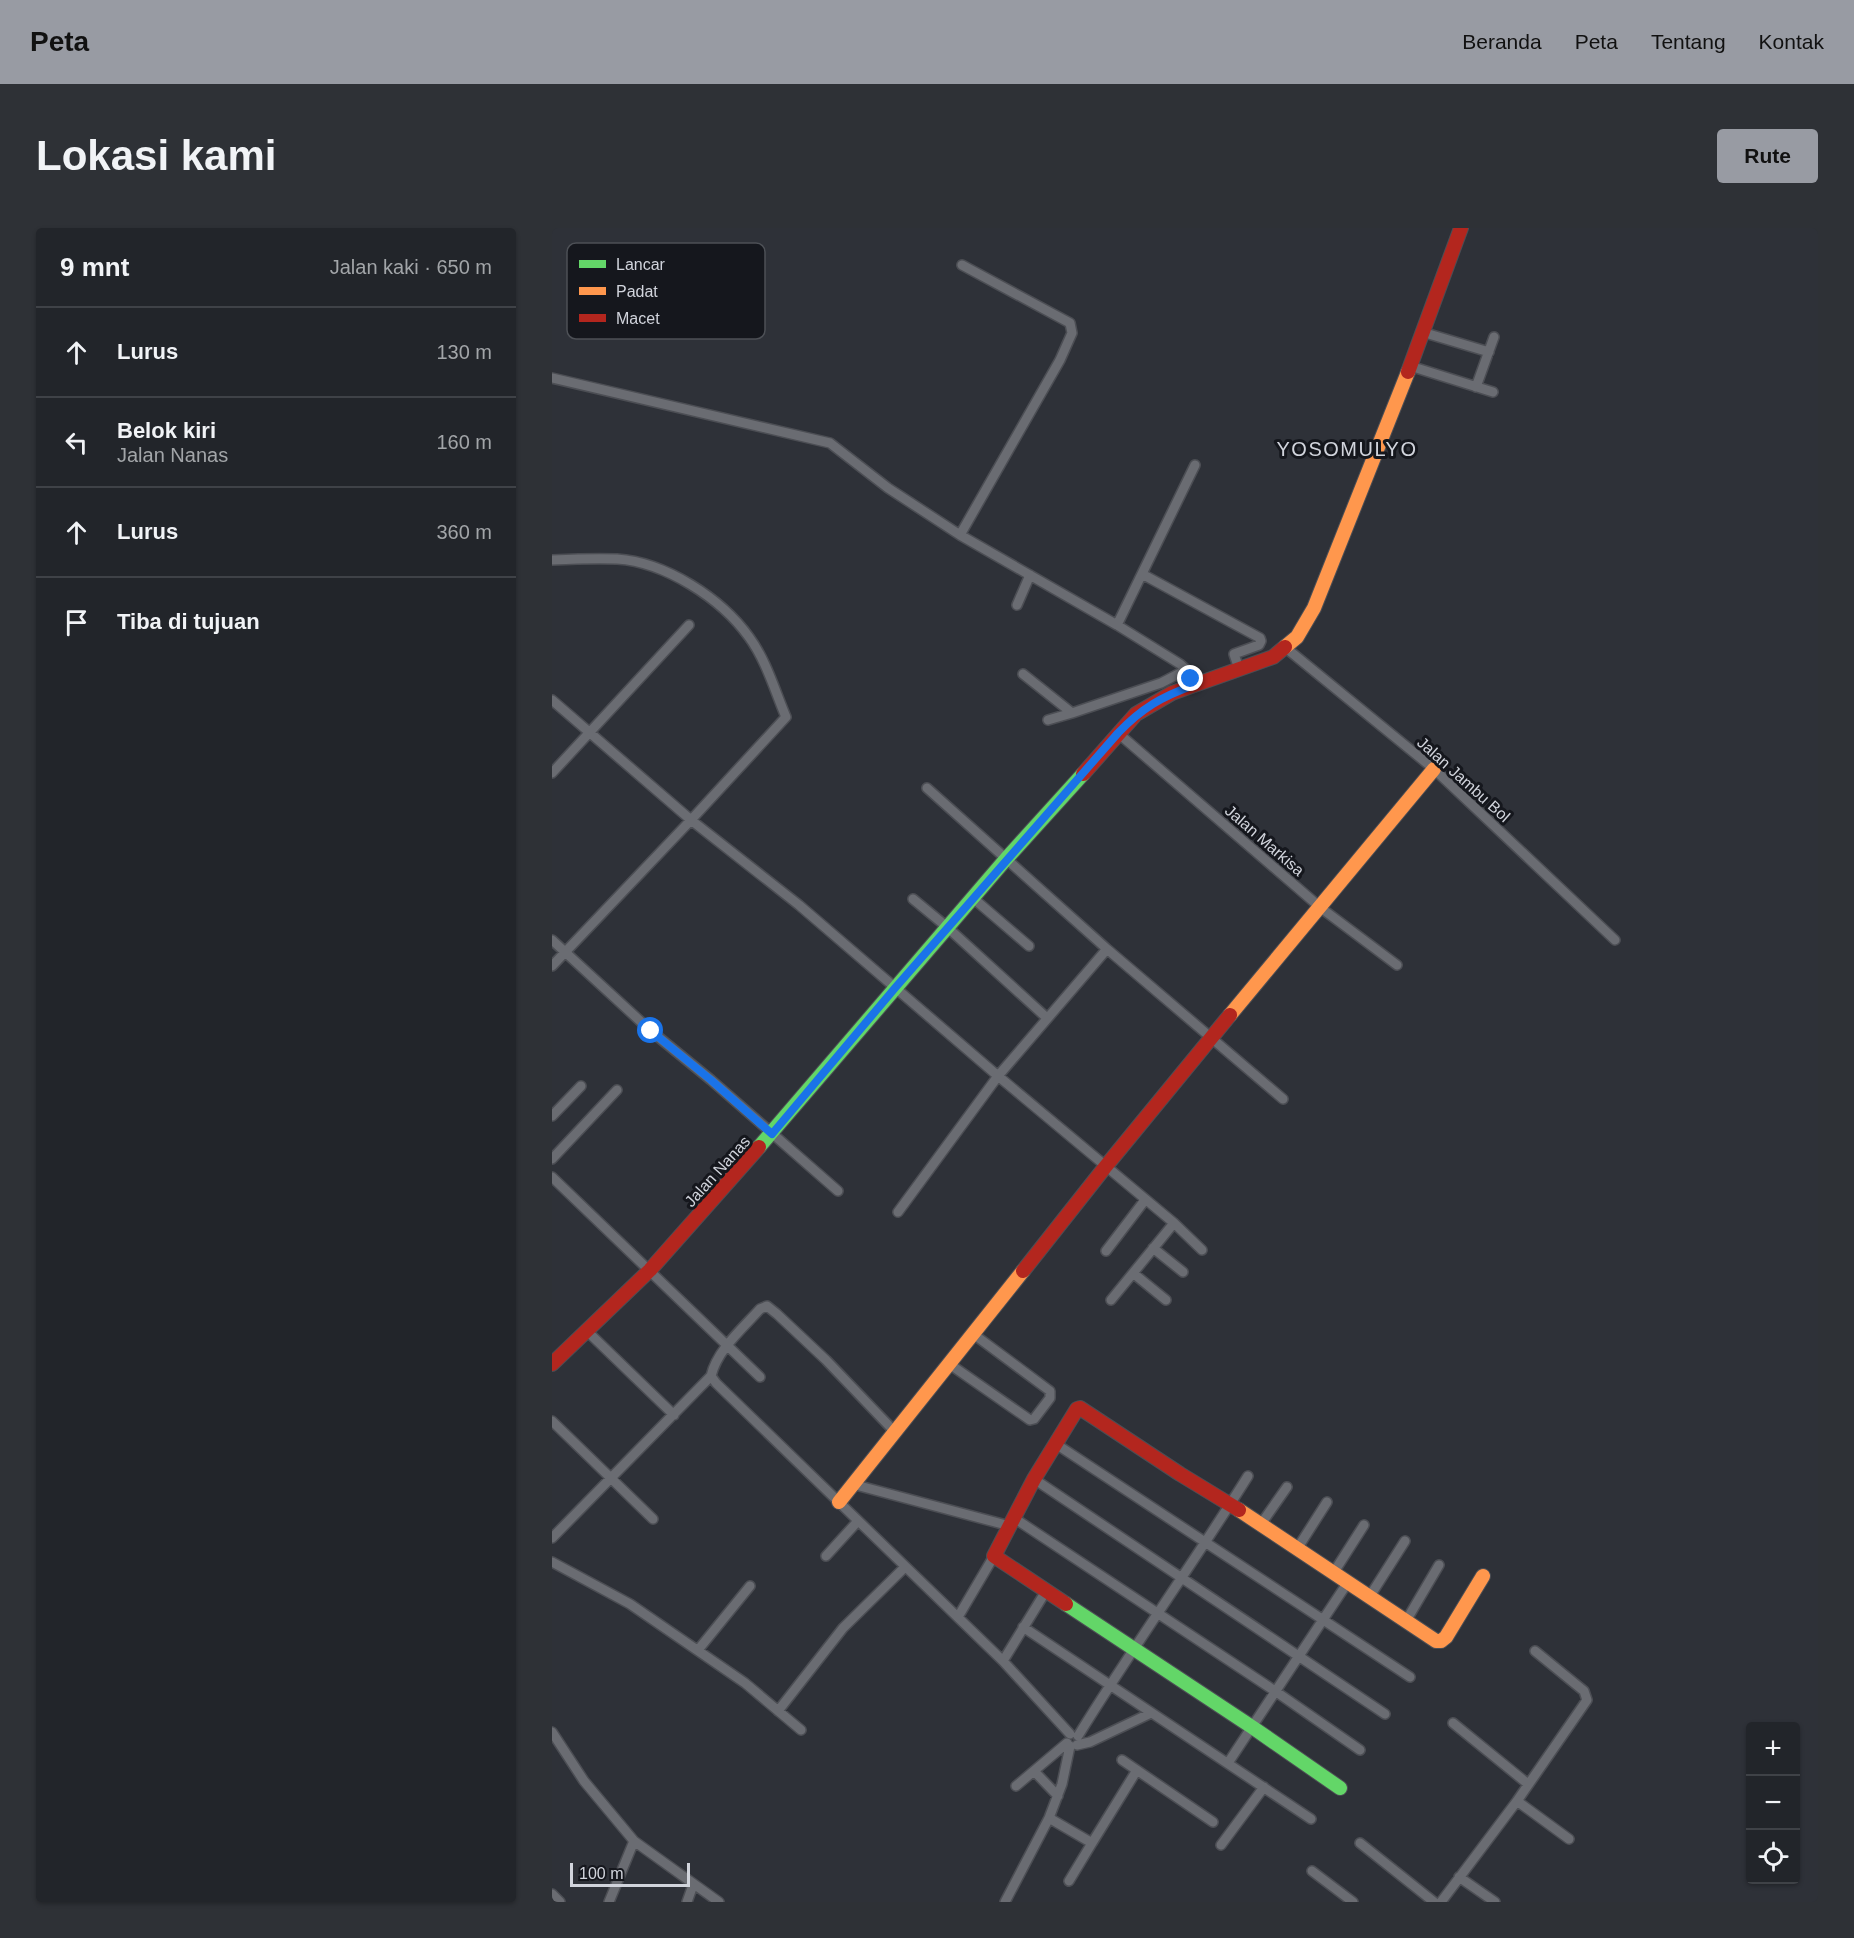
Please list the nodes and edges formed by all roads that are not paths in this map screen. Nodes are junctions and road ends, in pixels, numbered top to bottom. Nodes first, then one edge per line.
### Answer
1 (1461, 228) edge
2 (962, 265) dead end
3 (1422, 332) junction
4 (1494, 337) dead end
5 (1489, 352) junction
6 (1410, 366) junction
7 (552, 378) edge
8 (1476, 387) junction
9 (1492, 392) dead end
10 (1195, 465) dead end
11 (960, 535) junction
12 (552, 560) edge
13 (1142, 574) junction
14 (1030, 575) junction
15 (1017, 605) dead end
16 (689, 625) dead end
17 (1117, 625) junction
18 (1286, 648) junction
19 (1239, 669) junction
20 (1023, 674) dead end
21 (1190, 677) junction
22 (552, 700) edge
23 (1072, 713) junction
24 (1048, 720) dead end
25 (590, 732) junction
26 (1118, 733) junction
27 (1434, 769) junction
28 (552, 773) edge
29 (927, 788) dead end
30 (691, 820) junction
31 (1006, 859) junction
32 (973, 898) junction
33 (913, 899) dead end
34 (1321, 908) junction
35 (947, 927) junction
36 (552, 940) edge
37 (1615, 940) dead end
38 (1029, 946) dead end
39 (1107, 949) junction
40 (565, 953) junction
41 (1397, 965) dead end
42 (552, 966) edge
43 (895, 988) junction
44 (1047, 1018) junction
45 (1212, 1038) junction
46 (998, 1076) junction
47 (581, 1086) dead end
48 (617, 1090) dead end
49 (1283, 1099) dead end
50 (552, 1116) edge
51 (772, 1134) junction
52 (552, 1159) edge
53 (1106, 1166) junction
54 (552, 1177) edge
55 (838, 1191) dead end
56 (1145, 1200) junction
57 (898, 1212) dead end
58 (1174, 1223) junction
59 (1153, 1248) junction
60 (1202, 1250) dead end
61 (1106, 1251) dead end
62 (650, 1270) junction
63 (1183, 1272) dead end
64 (1133, 1273) junction
65 (1111, 1300) dead end
66 (1166, 1300) dead end
67 (587, 1331) junction
68 (972, 1333) junction
69 (728, 1344) junction
70 (948, 1363) junction
71 (552, 1364) edge
72 (711, 1376) junction
73 (760, 1377) dead end
74 (674, 1415) junction
75 (552, 1421) edge
76 (894, 1431) junction
77 (1056, 1444) junction
78 (1248, 1476) dead end
79 (1034, 1479) junction
80 (612, 1480) junction
81 (852, 1484) junction
82 (1287, 1487) dead end
83 (838, 1502) junction
84 (1327, 1502) dead end
85 (1230, 1504) junction
86 (653, 1519) dead end
87 (858, 1521) junction
88 (1012, 1522) junction
89 (1261, 1524) junction
90 (1364, 1525) dead end
91 (552, 1539) edge
92 (1205, 1541) junction
93 (1405, 1541) dead end
94 (1297, 1549) junction
95 (826, 1556) dead end
96 (994, 1556) junction
97 (552, 1562) edge
98 (1439, 1565) dead end
99 (905, 1567) junction
100 (1334, 1572) junction
101 (1484, 1576) dead end
102 (1182, 1577) junction
103 (1348, 1582) junction
104 (750, 1586) dead end
105 (1046, 1591) junction
106 (1370, 1596) junction
107 (1158, 1613) junction
108 (958, 1617) junction
109 (1325, 1619) junction
110 (1406, 1621) junction
111 (1023, 1627) junction
112 (1133, 1648) junction
113 (698, 1650) junction
114 (1534, 1651) dead end
115 (1300, 1657) junction
116 (1004, 1661) junction
117 (1410, 1677) dead end
118 (1109, 1685) junction
119 (1275, 1691) junction
120 (778, 1712) junction
121 (1151, 1713) junction
122 (1385, 1714) dead end
123 (1453, 1723) dead end
124 (1252, 1727) junction
125 (801, 1730) dead end
126 (552, 1732) edge
127 (1072, 1741) junction
128 (1360, 1750) dead end
129 (1122, 1760) dead end
130 (1228, 1763) junction
131 (1137, 1770) junction
132 (1034, 1771) junction
133 (1528, 1784) junction
134 (1016, 1786) dead end
135 (1264, 1787) junction
136 (1340, 1788) dead end
137 (1058, 1796) junction
138 (1517, 1801) junction
139 (1050, 1818) junction
140 (1311, 1819) dead end
141 (1213, 1822) dead end
142 (1569, 1839) dead end
143 (634, 1841) junction
144 (1092, 1843) junction
145 (1360, 1843) dead end
146 (1221, 1845) dead end
147 (1312, 1871) dead end
148 (1459, 1877) junction
149 (1069, 1881) dead end
150 (693, 1885) junction
151 (552, 1894) edge
152 (560, 1902) edge
153 (609, 1902) edge
154 (687, 1902) edge
155 (719, 1902) edge
156 (1005, 1902) edge
157 (1353, 1902) edge
158 (1434, 1902) edge
159 (1441, 1902) edge
160 (1495, 1902) edge

1 - 3 street
2 - 11 street
3 - 5 street
3 - 6 street
4 - 5 street
5 - 8 street
6 - 8 street
6 - 18 street
7 - 11 street
8 - 9 street
10 - 13 street
11 - 14 street
12 - 30 street
13 - 17 street
13 - 19 street
14 - 15 street
14 - 17 street
16 - 25 street
17 - 21 street
18 - 19 street, Jalan Nanas
18 - 27 street, Jalan Jambu Bol
19 - 21 street, Jalan Nanas
20 - 23 street
21 - 23 street
21 - 26 street, Jalan Nanas
22 - 25 street
23 - 24 street
25 - 28 street
25 - 30 street
26 - 31 street, Jalan Nanas
26 - 34 street, Jalan Markisa
27 - 34 street
27 - 37 street, Jalan Jambu Bol
29 - 31 street
30 - 40 street
30 - 43 street
31 - 32 street, Jalan Nanas
31 - 39 street
32 - 35 street, Jalan Nanas
32 - 38 street
33 - 35 street
34 - 41 street, Jalan Markisa
34 - 45 street
35 - 43 street, Jalan Nanas
35 - 44 street
36 - 40 street
39 - 44 street
39 - 45 street
40 - 42 street
40 - 51 street
43 - 46 street
43 - 51 street, Jalan Nanas
44 - 46 street
45 - 49 street
45 - 53 street
46 - 53 street
46 - 57 street
47 - 50 street
48 - 52 street
51 - 55 street
51 - 62 street, Jalan Nanas
53 - 56 street
53 - 68 street
54 - 62 street
56 - 58 street
56 - 61 street
58 - 59 street
58 - 60 street
59 - 63 street
59 - 64 street
62 - 67 street, Jalan Nanas
62 - 69 street
64 - 65 street
64 - 66 street
67 - 71 street, Jalan Nanas
67 - 74 street
68 - 70 street
68 - 70 street
69 - 72 street
69 - 73 street
69 - 76 street
70 - 76 street
72 - 74 street
72 - 83 street
74 - 80 street
75 - 80 street
76 - 81 street
77 - 79 street
77 - 85 street
77 - 92 street
78 - 85 street
79 - 88 street
79 - 102 street
80 - 86 street
80 - 91 street
81 - 83 street
81 - 88 street
82 - 89 street
83 - 87 street
84 - 94 street
85 - 89 street
85 - 92 street
87 - 95 street
87 - 99 street
88 - 96 street
88 - 107 street
89 - 94 street
90 - 100 street
92 - 102 street
92 - 109 street
93 - 106 street
94 - 100 street
96 - 105 street
96 - 108 street
97 - 113 street
98 - 110 street
99 - 108 street
99 - 120 street
100 - 103 street
101 - 110 street
102 - 107 street
102 - 115 street
103 - 106 street
103 - 109 street
104 - 113 street
105 - 111 street
105 - 112 street
106 - 110 street
107 - 112 street
107 - 119 street
108 - 116 street
109 - 115 street
109 - 117 street
111 - 116 street
111 - 118 street
112 - 118 street
112 - 124 street
113 - 120 street
114 - 133 street
115 - 119 street
115 - 122 street
116 - 127 street
118 - 121 street
118 - 127 street
119 - 124 street
119 - 128 street
120 - 125 street
121 - 127 street
121 - 130 street
123 - 133 street
124 - 130 street
124 - 136 street
126 - 143 street
127 - 132 street
127 - 137 street
129 - 131 street
130 - 135 street
131 - 141 street
131 - 144 street
132 - 134 street
132 - 137 street
133 - 138 street
135 - 140 street
135 - 146 street
137 - 139 street
138 - 142 street
138 - 148 street
139 - 144 street
139 - 156 street
143 - 150 street
143 - 153 street
144 - 149 street
145 - 158 street
147 - 157 street
148 - 159 street
148 - 160 street
150 - 154 street
150 - 155 street
151 - 152 street

